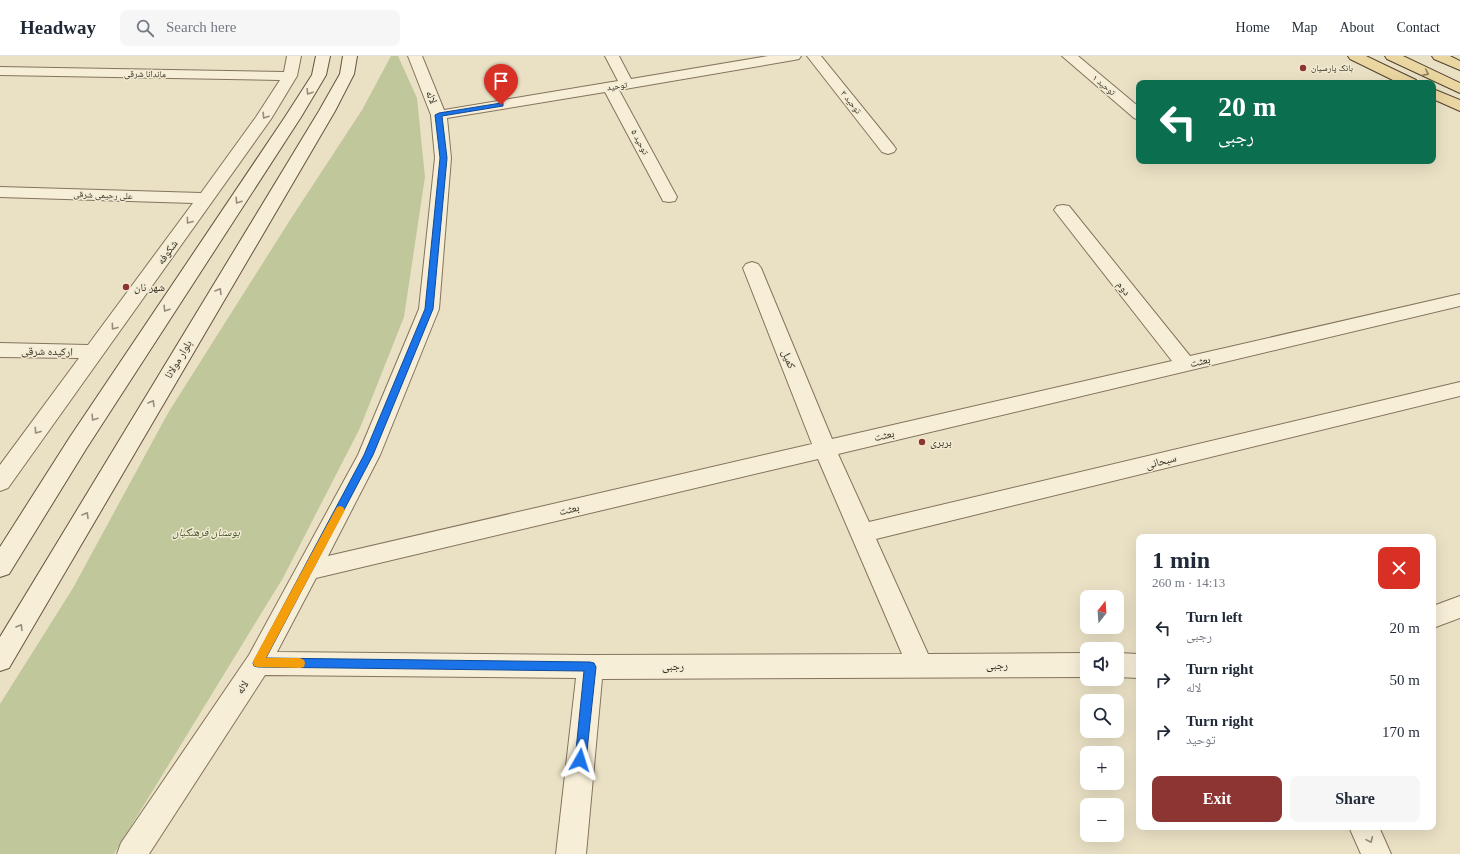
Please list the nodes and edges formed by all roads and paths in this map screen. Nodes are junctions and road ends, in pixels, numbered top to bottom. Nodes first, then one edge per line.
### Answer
1 (294, 56) edge
2 (323, 56) edge
3 (350, 56) edge
4 (415, 56) edge
5 (612, 56) edge
6 (794, 56) edge
7 (814, 56) edge
8 (1068, 56) edge
9 (1355, 56) edge
10 (1392, 56) edge
11 (1439, 56) edge
12 (1460, 66) edge
13 (0, 71) edge
14 (290, 76) junction
15 (1405, 80) edge
16 (627, 84) junction
17 (610, 87) junction
18 (1460, 89) edge
19 (1436, 95) edge
20 (1460, 106) edge
21 (1136, 113) edge
22 (439, 115) junction
23 (888, 149) dead end
24 (0, 192) edge
25 (669, 197) dead end
26 (206, 198) junction
27 (1064, 210) dead end
28 (752, 268) dead end
29 (1460, 300) edge
30 (0, 350) edge
31 (95, 352) junction
32 (1186, 365) junction
33 (1460, 389) edge
34 (825, 449) junction
35 (0, 482) edge
36 (862, 533) junction
37 (0, 567) edge
38 (308, 570) junction
39 (1460, 607) edge
40 (1436, 616) edge
41 (0, 660) edge
42 (258, 663) junction
43 (920, 665) junction
44 (1080, 665) edge
45 (1124, 665) edge
46 (1136, 666) edge
47 (590, 667) junction
48 (1365, 830) edge
49 (132, 854) edge
50 (571, 854) edge
51 (1376, 854) edge

1 - 14 street, شکوفه
2 -> 37 street
41 -> 3 street, بلوار مولانا
4 - 22 street, لاله
5 - 16 street
6 - 16 street, توحید
7 - 23 street, توحید ۳
8 - 21 street, توحید ۱
9 - 15 main road
10 -> 18 main road
11 - 12 main road
13 - 14 street, ماندانا شرقی
14 -> 26 street, شکوفه
16 - 17 street, توحید
17 - 22 street, توحید
17 - 25 street, توحید ۵
19 - 20 main road
22 - 38 street, لاله
24 - 26 street, علی رحیمی شرقی
26 -> 31 street, شکوفه
27 - 32 street, دوم
28 - 34 street, کمیل
29 - 32 street, بعثت
30 - 31 street, ارکیده شرقی
31 -> 35 street, شکوفه
32 - 34 street, بعثت
33 - 36 street, سبحانی
34 - 36 street, کمیل
34 - 38 street, بعثت
36 - 43 street, کمیل
38 - 42 street, لاله
39 - 40 street
42 - 47 street, رجبی
42 - 49 street, لاله
43 - 44 street, رجبی
43 - 47 street, رجبی
45 - 46 street
47 - 50 street
48 -> 51 street

